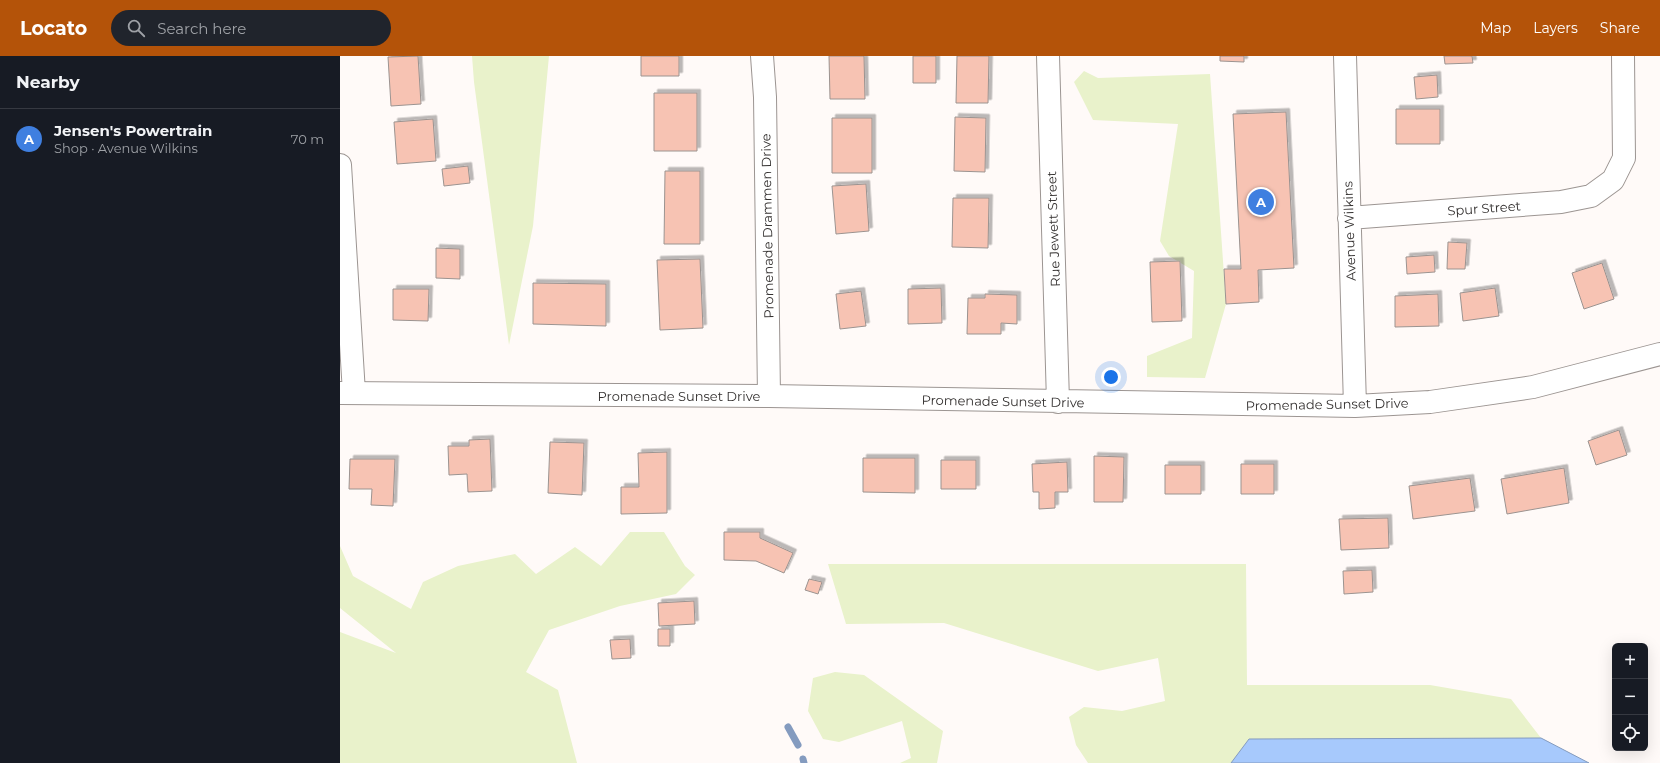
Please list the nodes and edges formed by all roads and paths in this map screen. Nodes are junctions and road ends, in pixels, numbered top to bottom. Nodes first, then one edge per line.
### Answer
1 (762, 56) edge
2 (1048, 56) edge
3 (1345, 56) edge
4 (1623, 56) edge
5 (340, 166) edge
6 (1349, 218) junction
7 (1660, 354) edge
8 (347, 393) edge
9 (770, 396) junction
10 (1058, 402) junction
11 (1354, 406) junction

1 - 9 street, Promenade Drammen Drive
2 - 10 street, Rue Jewett Street
3 - 6 street, Avenue Wilkins
4 - 6 street, Spur Street
5 - 8 street
6 - 11 street, Avenue Wilkins
7 - 11 street, Promenade Sunset Drive
8 - 9 street, Promenade Sunset Drive
9 - 10 street, Promenade Sunset Drive
10 - 11 street, Promenade Sunset Drive

